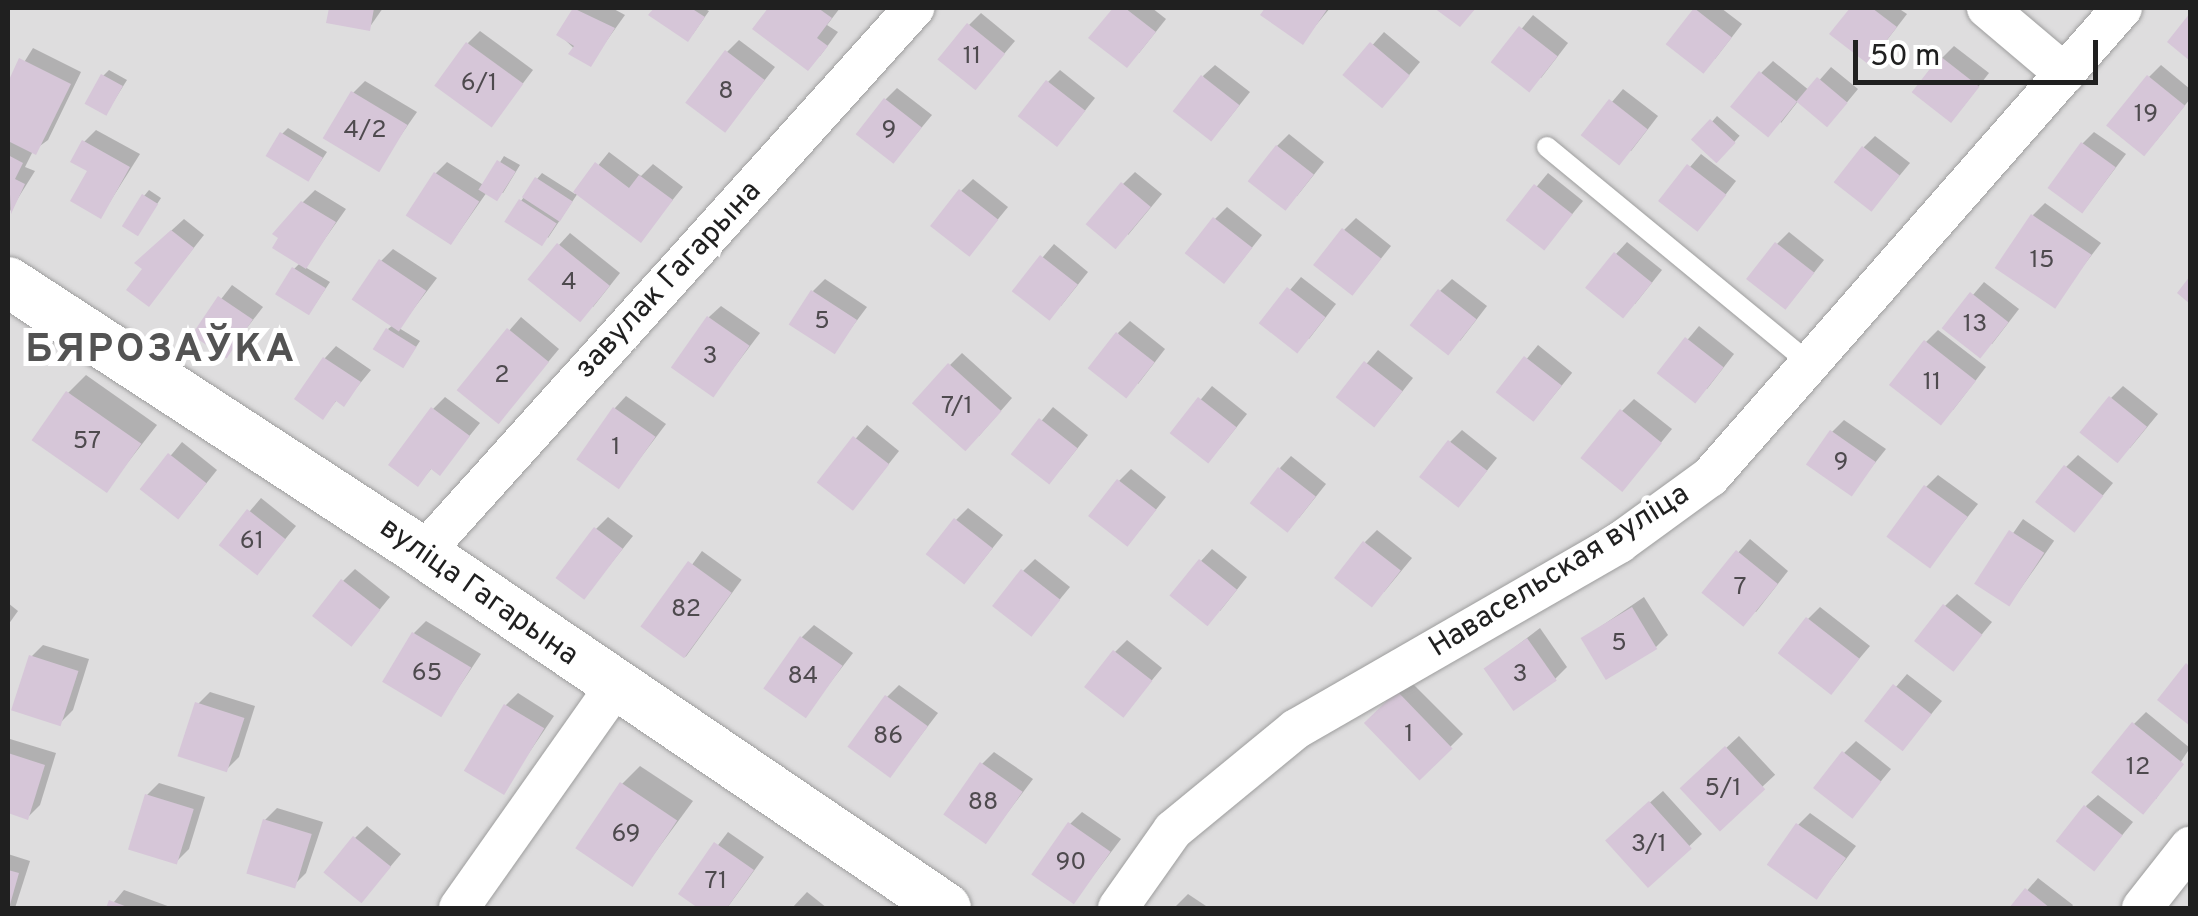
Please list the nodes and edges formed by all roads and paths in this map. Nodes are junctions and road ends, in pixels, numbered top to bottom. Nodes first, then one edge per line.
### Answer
1 (914, 8) edge
2 (1987, 8) edge
3 (2122, 8) edge
4 (2065, 74) junction
5 (1547, 147) dead end
6 (8, 282) edge
7 (1808, 361) junction
8 (423, 553) junction
9 (614, 688) junction
10 (2190, 847) edge
11 (460, 908) edge
12 (946, 908) edge
13 (1118, 908) edge
14 (2142, 908) edge

1 - 8 street, завулак Гагарына
2 - 4 street
3 - 4 street, Навасельская вуліца
4 - 7 street, Навасельская вуліца
5 - 7 lane
6 - 8 street, вуліца Гагарына
7 - 13 street, Навасельская вуліца
8 - 9 street, вуліца Гагарына
9 - 11 street
9 - 12 street, вуліца Гагарына
10 - 14 street

